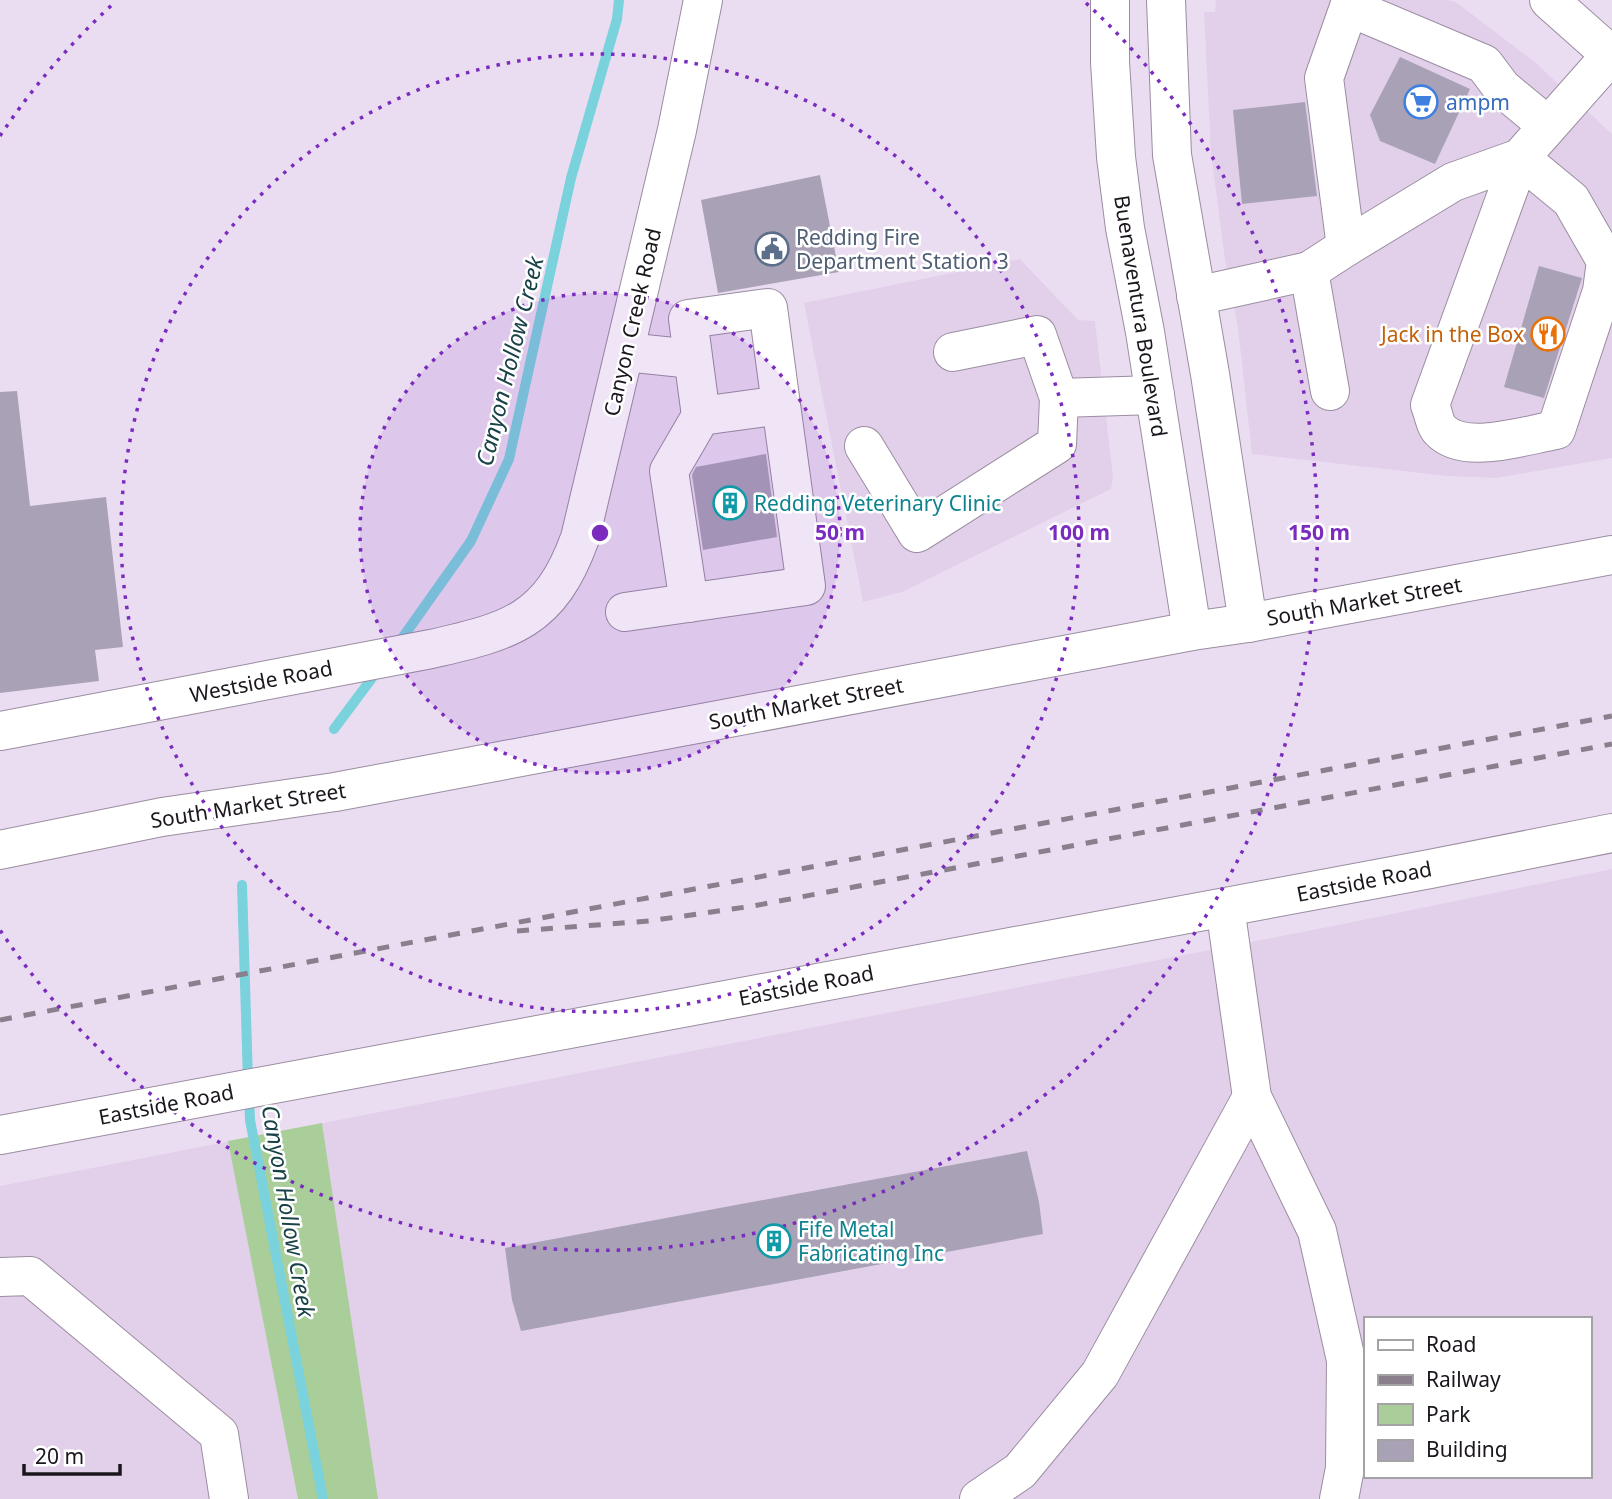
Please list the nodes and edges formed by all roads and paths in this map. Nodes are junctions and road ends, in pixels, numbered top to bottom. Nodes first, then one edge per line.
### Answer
1 (703, 0) edge
2 (1110, 0) edge
3 (1166, 0) edge
4 (1549, 0) edge
5 (1611, 56) edge
6 (1548, 126) junction
7 (1520, 158) junction
8 (1346, 247) junction
9 (1309, 271) junction
10 (1196, 296) junction
11 (625, 352) junction
12 (953, 352) dead end
13 (693, 359) junction
14 (1330, 391) dead end
15 (1155, 395) junction
16 (1059, 398) junction
17 (781, 405) junction
18 (701, 416) junction
19 (864, 446) dead end
20 (1612, 555) edge
21 (689, 603) junction
22 (625, 612) dead end
23 (518, 622) joint
24 (1248, 622) junction
25 (1192, 631) junction
26 (0, 731) edge
27 (1612, 833) edge
28 (0, 850) edge
29 (1225, 907) junction
30 (1252, 1097) junction
31 (0, 1135) edge
32 (0, 1277) edge
33 (229, 1499) edge
34 (979, 1499) edge
35 (1339, 1499) edge

1 - 11 main road, Canyon Creek Road
2 - 15 main road, Buenaventura Boulevard
3 - 10 main road
4 - 5 main road
5 - 6 main road
6 - 7 main road
6 - 8 main road
7 - 7 main road
7 - 8 main road
8 - 9 main road
9 - 10 main road
9 - 14 main road
10 - 24 main road
11 - 13 main road
11 - 23 main road, Canyon Creek Road
12 - 16 main road
13 - 17 main road
13 - 18 main road
15 - 16 main road
15 - 25 main road, Buenaventura Boulevard
16 - 19 main road
17 - 18 main road
17 - 21 main road
18 - 21 main road
20 - 24 main road, South Market Street
21 - 22 main road
23 - 26 main road, Westside Road
24 - 25 main road, South Market Street
25 - 28 main road, South Market Street
27 - 29 main road, Eastside Road
29 - 30 main road
29 - 31 main road, Eastside Road
30 - 34 main road
30 - 35 main road
32 - 33 main road

